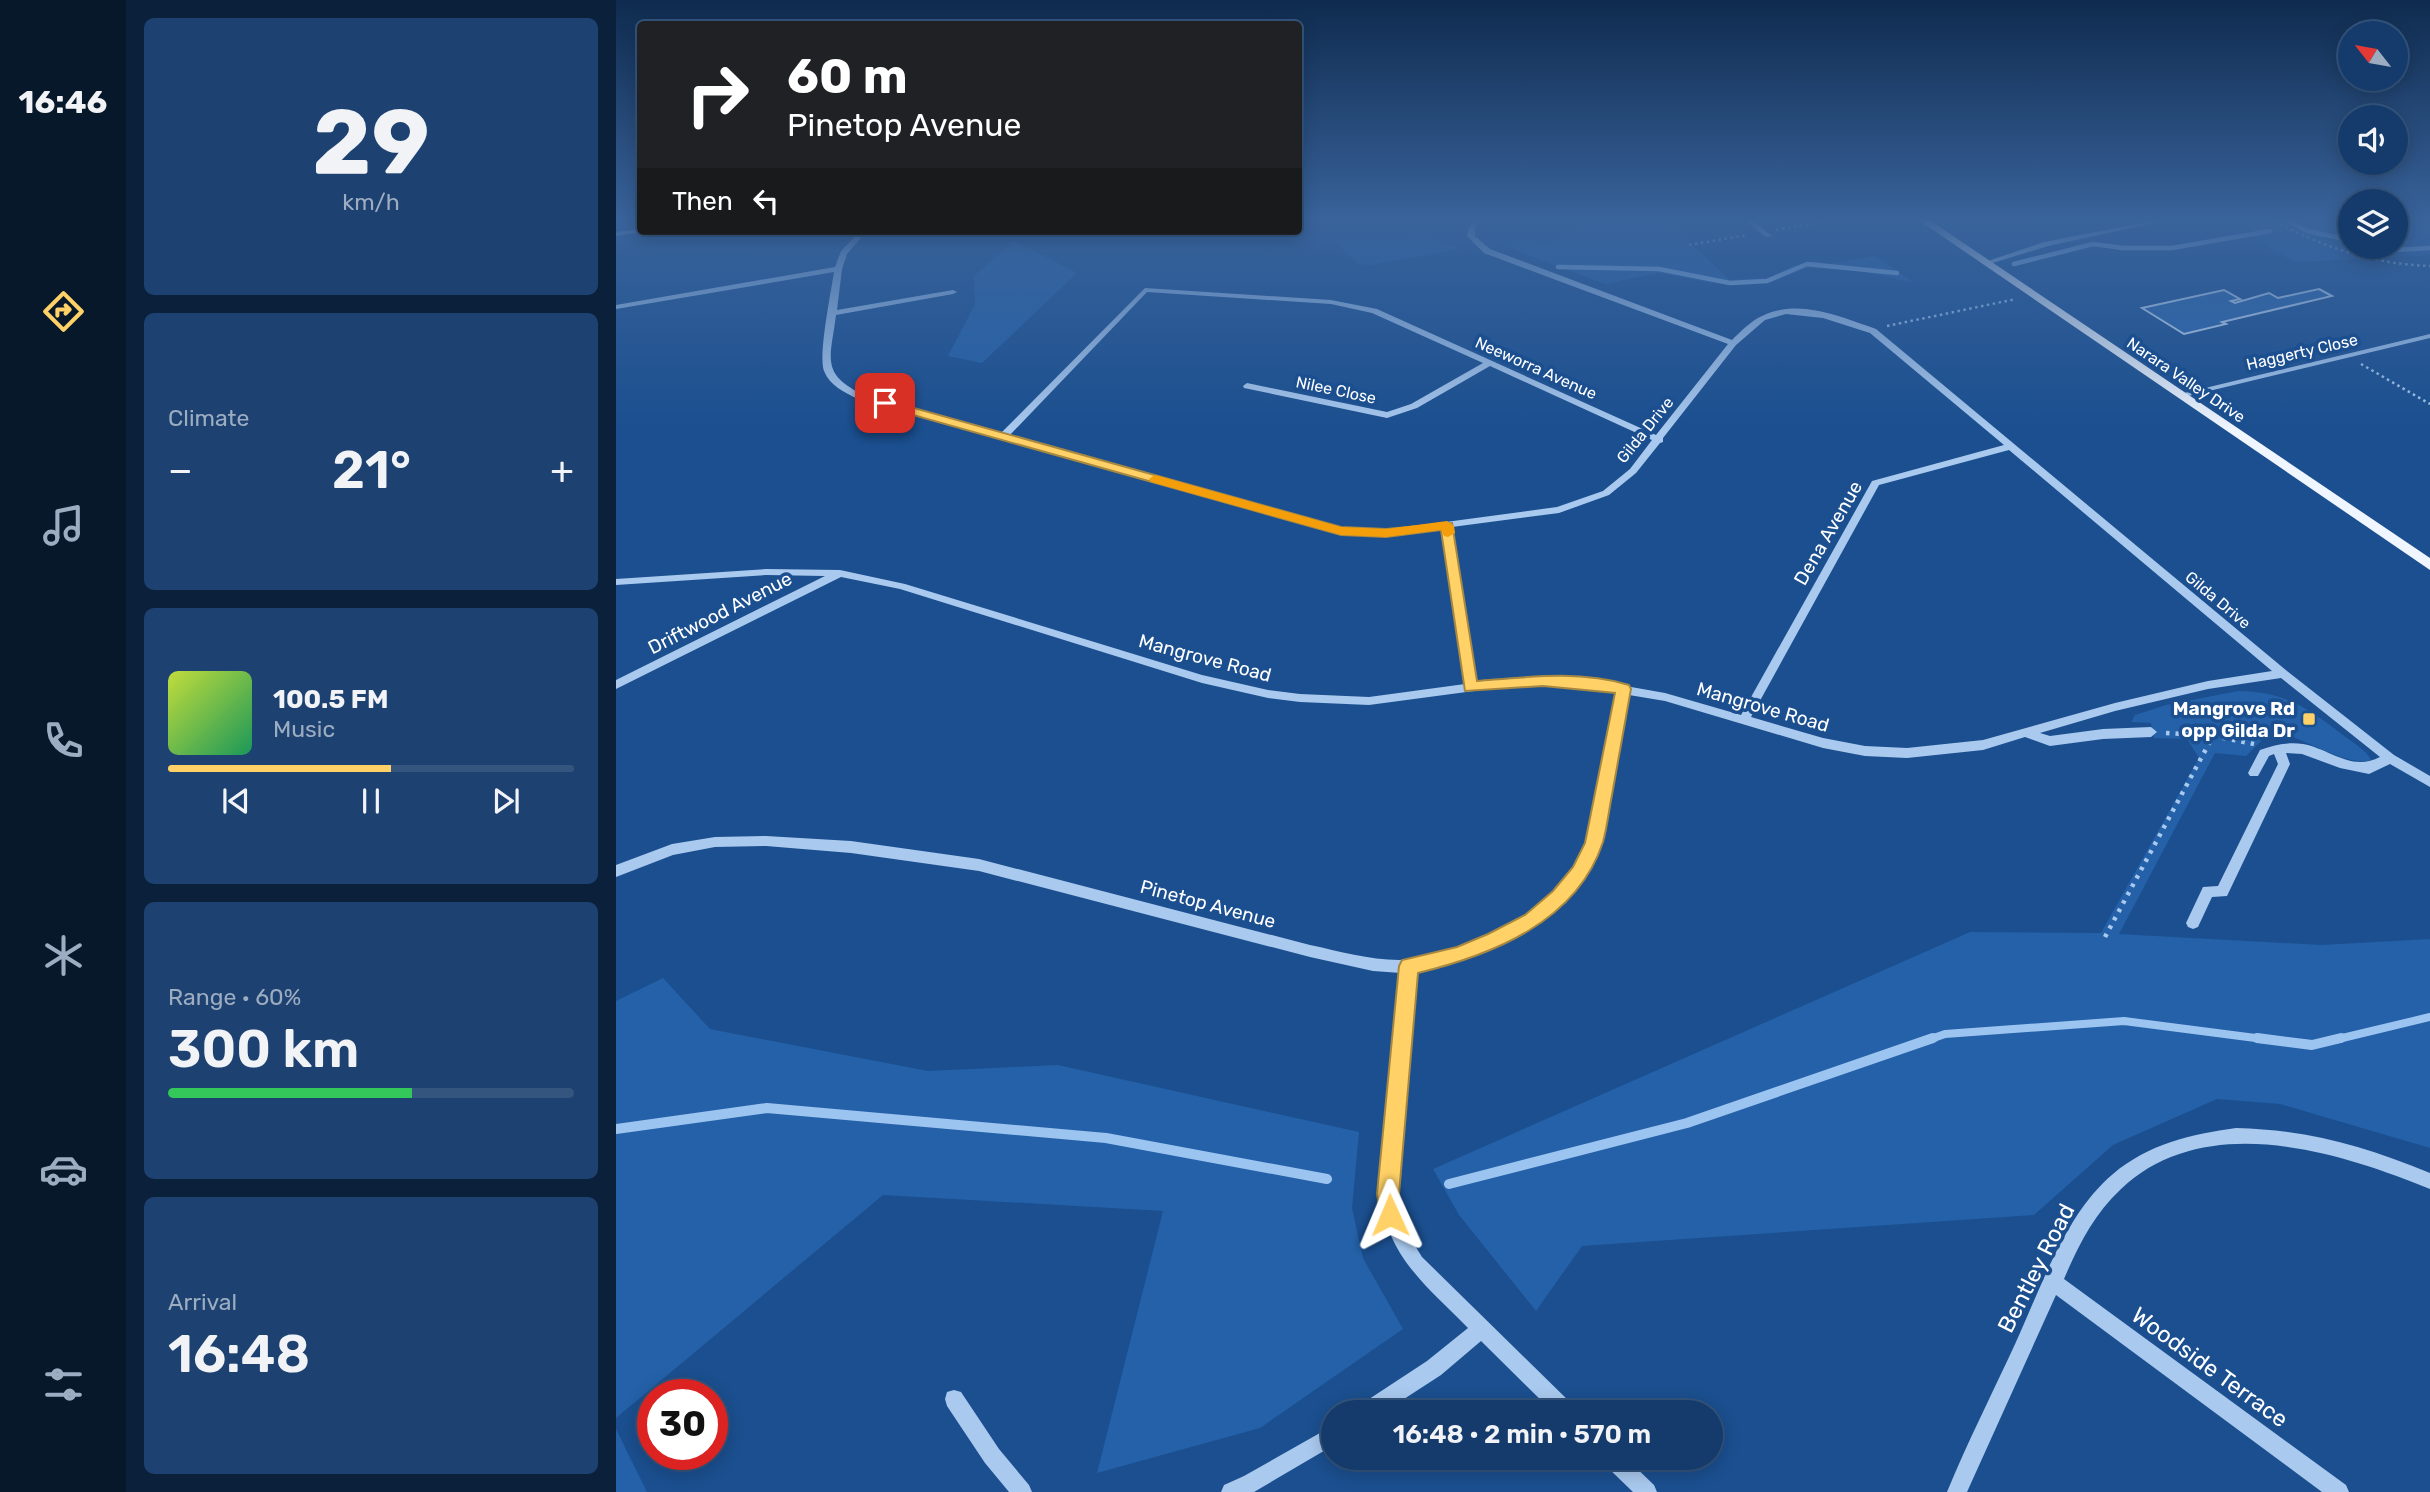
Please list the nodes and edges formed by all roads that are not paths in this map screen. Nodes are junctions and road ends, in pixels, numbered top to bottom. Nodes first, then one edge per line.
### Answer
1 (712, 291) edge
2 (836, 291) edge
3 (1144, 291) edge
4 (1155, 291) edge
5 (1594, 291) edge
6 (2028, 291) edge
7 (953, 292) dead end
8 (616, 307) edge
9 (833, 313) junction
10 (2430, 336) edge
11 (1733, 343) junction
12 (1490, 363) junction
13 (1247, 386) dead end
14 (2179, 395) junction
15 (1004, 436) junction
16 (1660, 440) junction
17 (2008, 447) junction
18 (1447, 526) junction
19 (2430, 565) edge
20 (840, 573) junction
21 (616, 582) edge
22 (2283, 674) junction
23 (616, 685) edge
24 (1471, 687) junction
25 (1624, 689) junction
26 (1744, 719) junction
27 (2151, 732) road end
28 (2026, 733) junction
29 (2278, 748) junction
30 (2390, 758) junction
31 (2254, 773) dead end
32 (2430, 782) edge
33 (616, 871) edge
34 (2193, 923) dead end
35 (1409, 966) junction
36 (2430, 1181) edge
37 (2052, 1281) junction
38 (1482, 1328) junction
39 (954, 1399) dead end
40 (1385, 1400) edge
41 (1554, 1400) edge
42 (1321, 1442) edge
43 (1624, 1470) edge
44 (1022, 1492) edge
45 (1231, 1492) edge
46 (1647, 1492) edge
47 (1956, 1492) edge
48 (2339, 1492) edge

1 - 8 street
2 - 9 street, Gilda Drive
3 - 15 street, Neeworra Avenue
4 - 12 street, Neeworra Avenue
5 - 11 street
6 - 14 main road, Narara Valley Drive
7 - 9 street
9 - 15 street, Gilda Drive
10 - 14 street, Haggerty Close
11 - 16 street, Gilda Drive
11 - 17 street, Gilda Drive
12 - 13 street, Nilee Close
12 - 16 street, Neeworra Avenue
14 - 19 main road, Narara Valley Drive
15 - 18 street, Gilda Drive
16 - 18 street, Gilda Drive
17 - 22 street, Gilda Drive
17 - 26 street, Dena Avenue
18 - 24 street
20 - 21 street, Mangrove Road
20 - 23 street, Driftwood Avenue
20 - 24 street, Mangrove Road
22 - 28 street, Mangrove Road
22 - 30 street, Gilda Drive
24 - 25 street, Mangrove Road
25 - 26 street, Mangrove Road
25 - 35 street, Pinetop Avenue
26 - 28 street, Mangrove Road
27 - 28 street
29 - 30 street
29 - 31 street
29 - 34 street
30 - 32 street, Gilda Drive
33 - 35 street, Pinetop Avenue
35 - 38 street
36 - 37 street, Bentley Road
37 - 47 street, Bentley Road
37 - 48 street, Woodside Terrace
38 - 40 street
38 - 41 street
39 - 44 street
42 - 45 street
43 - 46 street

